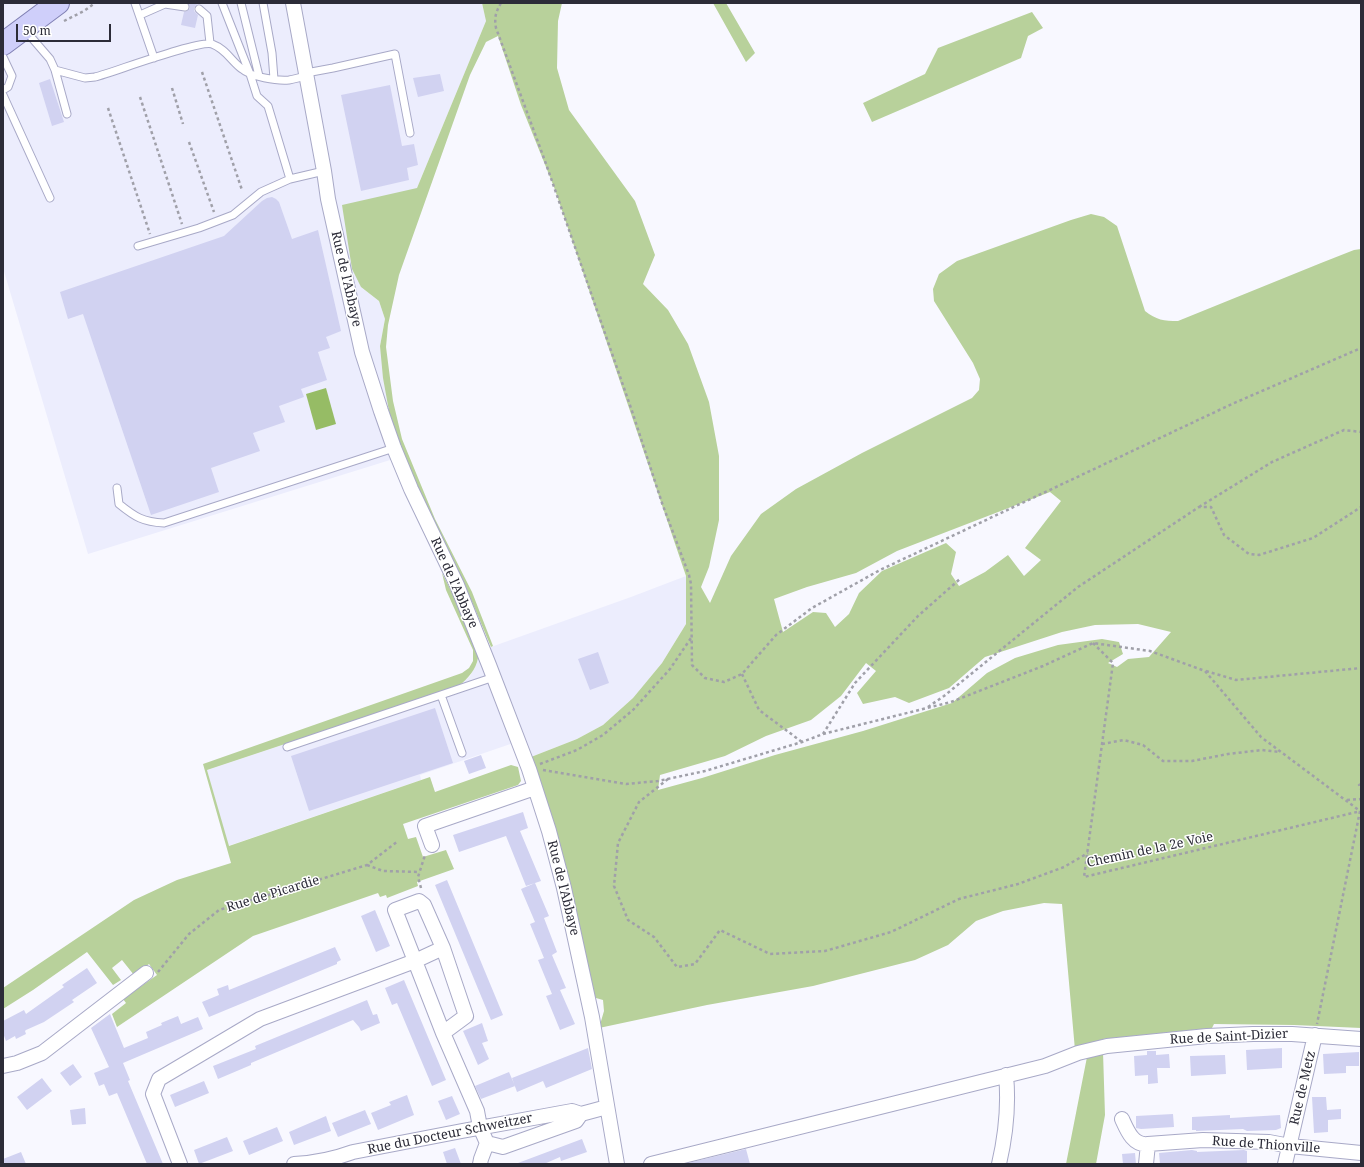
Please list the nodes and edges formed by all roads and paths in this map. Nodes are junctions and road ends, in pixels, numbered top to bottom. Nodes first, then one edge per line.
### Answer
1 (42, 3) edge
2 (95, 3) edge
3 (136, 3) edge
4 (222, 3) edge
5 (241, 3) edge
6 (264, 3) edge
7 (293, 3) edge
8 (501, 3) edge
9 (185, 7) dead end
10 (199, 9) dead end
11 (61, 12) edge
12 (140, 15) junction
13 (13, 30) edge
14 (210, 43) junction
15 (3, 44) edge
16 (3, 57) edge
17 (154, 58) junction
18 (55, 70) junction
19 (202, 72) dead end
20 (250, 74) junction
21 (306, 75) junction
22 (259, 76) junction
23 (274, 79) junction
24 (172, 88) dead end
25 (3, 90) edge
26 (3, 95) edge
27 (140, 97) dead end
28 (108, 108) dead end
29 (67, 114) dead end
30 (183, 124) dead end
31 (410, 133) dead end
32 (189, 142) dead end
33 (324, 171) junction
34 (290, 179) junction
35 (242, 190) dead end
36 (50, 198) dead end
37 (214, 212) dead end
38 (185, 232) junction
39 (152, 242) junction
40 (138, 246) dead end
41 (1361, 348) edge
42 (1361, 432) edge
43 (394, 448) junction
44 (117, 488) dead end
45 (1199, 507) junction
46 (1361, 507) edge
47 (961, 578) dead end
48 (692, 637) junction
49 (1093, 643) junction
50 (1361, 668) edge
51 (1205, 671) junction
52 (742, 674) junction
53 (494, 677) junction
54 (441, 695) junction
55 (925, 709) junction
56 (823, 734) junction
57 (802, 742) junction
58 (1102, 744) junction
59 (287, 747) dead end
60 (1281, 752) junction
61 (462, 753) dead end
62 (542, 763) junction
63 (529, 769) junction
64 (668, 779) junction
65 (1361, 784) edge
66 (535, 788) junction
67 (1361, 789) edge
68 (1361, 799) edge
69 (1346, 800) junction
70 (1361, 811) edge
71 (398, 841) dead end
72 (432, 845) joint
73 (1088, 853) junction
74 (367, 865) junction
75 (420, 872) junction
76 (419, 901) junction
77 (443, 948) junction
78 (415, 961) junction
79 (146, 973) joint
80 (443, 1033) junction
81 (1315, 1035) junction
82 (1361, 1039) edge
83 (3, 1066) edge
84 (1006, 1075) junction
85 (607, 1107) junction
86 (581, 1114) junction
87 (1122, 1119) dead end
88 (480, 1127) junction
89 (487, 1143) junction
90 (1148, 1144) junction
91 (1290, 1146) junction
92 (1361, 1153) edge
93 (180, 1164) edge
94 (294, 1164) edge
95 (480, 1164) edge
96 (617, 1164) edge
97 (651, 1164) edge
98 (999, 1164) edge
99 (1146, 1164) edge
100 (1286, 1164) edge

1 - 13 main road
2 - 11 path
3 - 12 lane
4 - 20 lane
5 - 22 lane
6 - 23 lane
7 - 21 street, Rue de l'Abbaye
8 - 48 path
9 - 12 lane
10 - 14 lane
11 - 13 main road
12 - 17 lane
13 - 15 main road
13 - 18 lane
14 - 17 lane
14 - 20 lane
16 - 25 lane
17 - 18 lane
18 - 29 lane
19 - 35 path
20 - 22 lane
20 - 34 lane
21 - 23 lane
21 - 31 lane
21 - 33 street, Rue de l'Abbaye
22 - 23 lane
24 - 30 path
26 - 36 lane
27 - 38 path
28 - 39 path
32 - 37 path
33 - 34 lane
33 - 43 street, Rue de l'Abbaye
34 - 38 lane
38 - 39 lane
39 - 40 lane
41 - 52 path
42 - 45 path
43 - 44 lane
43 - 53 street, Rue de l'Abbaye
45 - 46 path
45 - 55 path
47 - 56 path
48 - 52 path
48 - 62 path
49 - 51 path
49 - 55 path
49 - 58 path, Chemin de la 2e Voie
50 - 51 path
51 - 60 path
52 - 57 path
53 - 54 lane
53 - 63 street, Rue de l'Abbaye
54 - 59 lane
54 - 61 lane
55 - 56 path
56 - 57 path
57 - 64 path
58 - 60 path
58 - 73 path, Chemin de la 2e Voie
60 - 69 path
62 - 63 path
62 - 64 path
63 - 66 street, Rue de l'Abbaye
64 - 73 path
65 - 67 path
66 - 72 street
66 - 85 street, Rue de l'Abbaye
68 - 69 path
69 - 70 path
70 - 73 path, Chemin de la 2e Voie
70 - 81 path
71 - 74 path, Rue de Picardie
72 - 75 path
74 - 75 path
74 - 79 path, Rue de Picardie
75 - 76 path
76 - 77 street
76 - 78 street
77 - 78 street
77 - 80 street
78 - 80 street
78 - 93 street
79 - 83 street
80 - 88 street
81 - 82 street, Rue de Saint-Dizier
81 - 84 street, Rue de Saint-Dizier
81 - 91 street, Rue de Metz
84 - 97 street, Rue de Saint-Dizier
84 - 98 street
85 - 86 street, Rue du Docteur Schweitzer
85 - 96 street, Rue de l'Abbaye
86 - 88 street, Rue du Docteur Schweitzer
86 - 89 street
87 - 90 street, Rue de Thionville
88 - 89 street
88 - 94 street, Rue du Docteur Schweitzer
89 - 95 street
90 - 91 street, Rue de Thionville
90 - 99 street
91 - 92 street, Rue de Thionville
91 - 100 street, Rue de Metz

